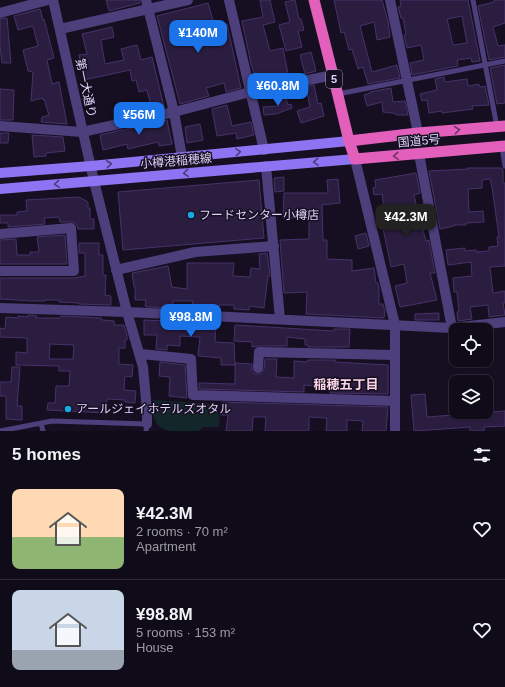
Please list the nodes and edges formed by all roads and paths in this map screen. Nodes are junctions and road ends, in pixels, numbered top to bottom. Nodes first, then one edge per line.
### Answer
1 (48, 0) edge
2 (53, 0) edge
3 (188, 0) edge
4 (229, 0) edge
5 (314, 0) edge
6 (390, 0) edge
7 (473, 0) edge
8 (147, 5) edge
9 (0, 13) edge
10 (60, 29) junction
11 (505, 61) edge
12 (485, 65) junction
13 (334, 75) junction
14 (408, 81) junction
15 (250, 92) junction
16 (338, 94) junction
17 (174, 112) junction
18 (0, 126) edge
19 (501, 127) edge
20 (82, 132) junction
21 (418, 133) junction
22 (349, 141) junction
23 (503, 147) edge
24 (264, 150) junction
25 (419, 154) junction
26 (182, 157) junction
27 (355, 159) junction
28 (91, 166) junction
29 (266, 166) junction
30 (505, 166) edge
31 (0, 173) edge
32 (94, 181) junction
33 (0, 189) edge
34 (0, 234) edge
35 (274, 246) junction
36 (116, 270) junction
37 (0, 271) edge
38 (0, 308) edge
39 (127, 312) junction
40 (280, 319) junction
41 (505, 322) edge
42 (451, 323) edge
43 (493, 324) edge
44 (395, 325) junction
45 (449, 328) edge
46 (140, 354) junction
47 (395, 355) junction
48 (258, 368) dead end
49 (395, 401) junction
50 (41, 423) junction
51 (146, 427) edge
52 (0, 431) edge
53 (43, 431) edge
54 (395, 431) edge

1 - 9 street
2 - 10 street, 第一大通り
3 - 8 street
4 - 15 street
5 - 13 highway, 5
6 - 14 street
7 - 12 lane
8 - 10 street
8 - 17 street
10 - 20 street, 第一大通り
11 - 12 lane
12 - 14 lane
12 - 19 lane
13 - 15 street
13 - 16 highway, 5
14 - 16 lane
14 - 21 street
15 - 17 street
15 - 24 street
16 - 22 highway, 5
17 - 20 street
17 - 26 street
18 - 20 street
21 -> 19 highway, 国道5号
20 - 28 street, 第一大通り
21 - 22 highway, 国道5号
22 - 24 main road, 小樽港稲穂線
22 - 27 highway, 5
23 - 25 highway, 国道5号
23 - 30 lane
26 -> 24 main road, 小樽港稲穂線
25 -> 27 highway, 国道5号
25 - 42 street
28 -> 26 main road, 小樽港稲穂線
27 -> 29 main road, 小樽港稲穂線
27 - 44 street
28 - 31 main road, 小樽港稲穂線
28 - 32 street, 第一大通り
29 -> 32 main road, 小樽港稲穂線
29 - 35 street
32 -> 33 main road, 小樽港稲穂線
32 - 36 street, 第一大通り
34 - 37 street
35 - 36 street
35 - 40 street
36 - 39 street, 第一大通り
38 - 39 street
39 - 40 street
39 - 46 street, 第一大通り
40 - 44 street
41 - 43 street
44 - 45 street
44 - 47 street
46 - 49 street
46 - 51 street, 第一大通り
47 - 48 street
47 - 49 street
49 - 54 street
50 - 51 lane
50 - 52 lane
50 - 53 lane

